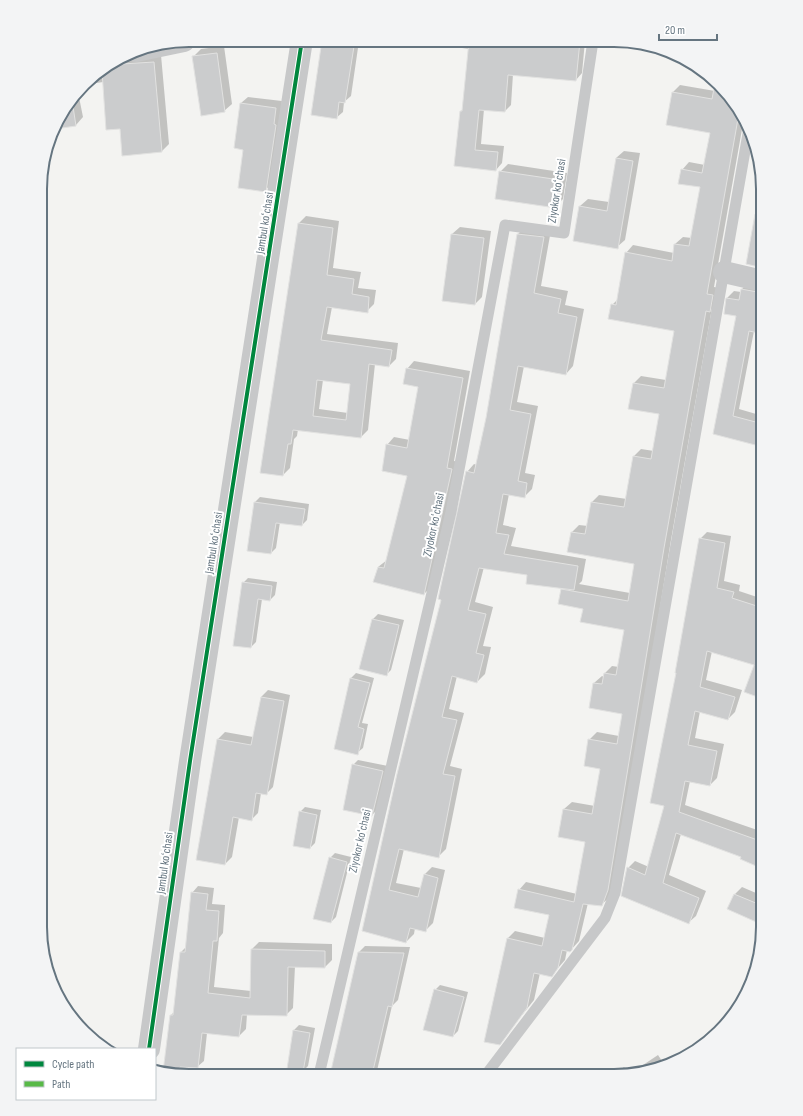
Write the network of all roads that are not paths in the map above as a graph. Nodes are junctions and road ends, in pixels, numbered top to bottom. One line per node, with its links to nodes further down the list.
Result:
1 (301, 47): 6 (street, Jambul koʻchasi)
2 (592, 47): 7 (lane, Ziyokor koʻchasi)
3 (747, 140): 4 (lane)
4 (724, 272): 5 (street); 8 (lane)
5 (756, 279)
6 (149, 1048)
7 (320, 1069)
8 (490, 1069)

